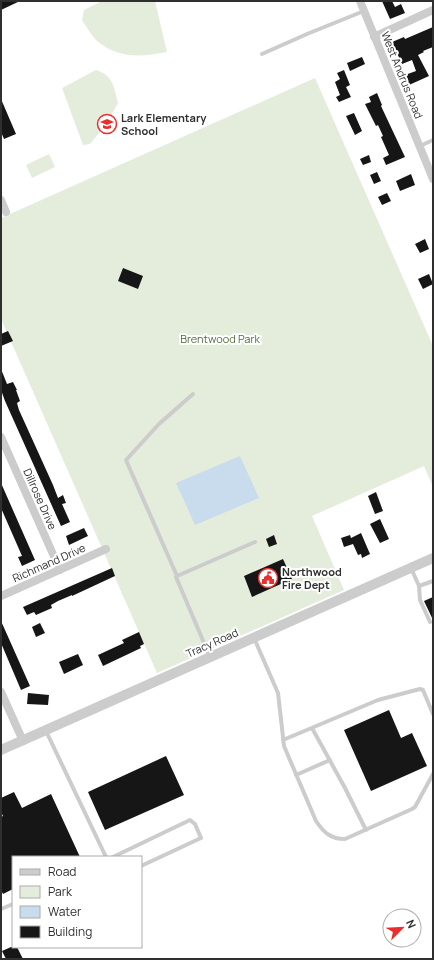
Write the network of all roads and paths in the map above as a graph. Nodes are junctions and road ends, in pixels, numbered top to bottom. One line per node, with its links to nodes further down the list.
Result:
1 (360, 1): 2 (street, West Andrus Road)
2 (364, 10): 4 (street, West Andrus Road); 5 (lane)
3 (433, 10): 4 (street)
4 (374, 36): 7 (street, West Andrus Road)
5 (262, 54)
6 (433, 140): 7 (lane)
7 (420, 147): 8 (street, West Andrus Road)
8 (433, 179)
9 (1, 200): 10 (street)
10 (6, 212)
11 (194, 394): 18 (lane)
12 (1, 437): 17 (street, Dillrose Drive)
13 (256, 542): 18 (lane)
14 (106, 549): 17 (street, Richmand Drive)
15 (433, 558): 16 (street, Tracy Road)
16 (411, 568): 20 (lane); 23 (street, Tracy Road)
17 (60, 570): 21 (street, Richmand Drive)
18 (177, 576): 24 (lane)
19 (433, 581): 20 (lane)
20 (419, 586): 22 (lane)
21 (1, 596)
22 (430, 622)
23 (254, 638): 24 (street, Tracy Road); 29 (lane)
24 (210, 657): 28 (street, Tracy Road)
25 (1, 692): 30 (street)
26 (433, 714): 27 (lane)
27 (312, 728): 29 (lane); 32 (lane)
28 (46, 731): 30 (street, Tracy Road); 36 (lane)
29 (284, 740): 34 (lane)
30 (23, 741): 31 (street, Tracy Road)
31 (1, 750)
32 (330, 760): 34 (lane); 35 (lane)
33 (433, 774): 35 (lane)
34 (296, 775): 35 (lane)
35 (366, 830)
36 (106, 856)
37 (115, 856): 38 (lane)
38 (142, 866)
39 (12, 904): 40 (lane)
40 (1, 909)

